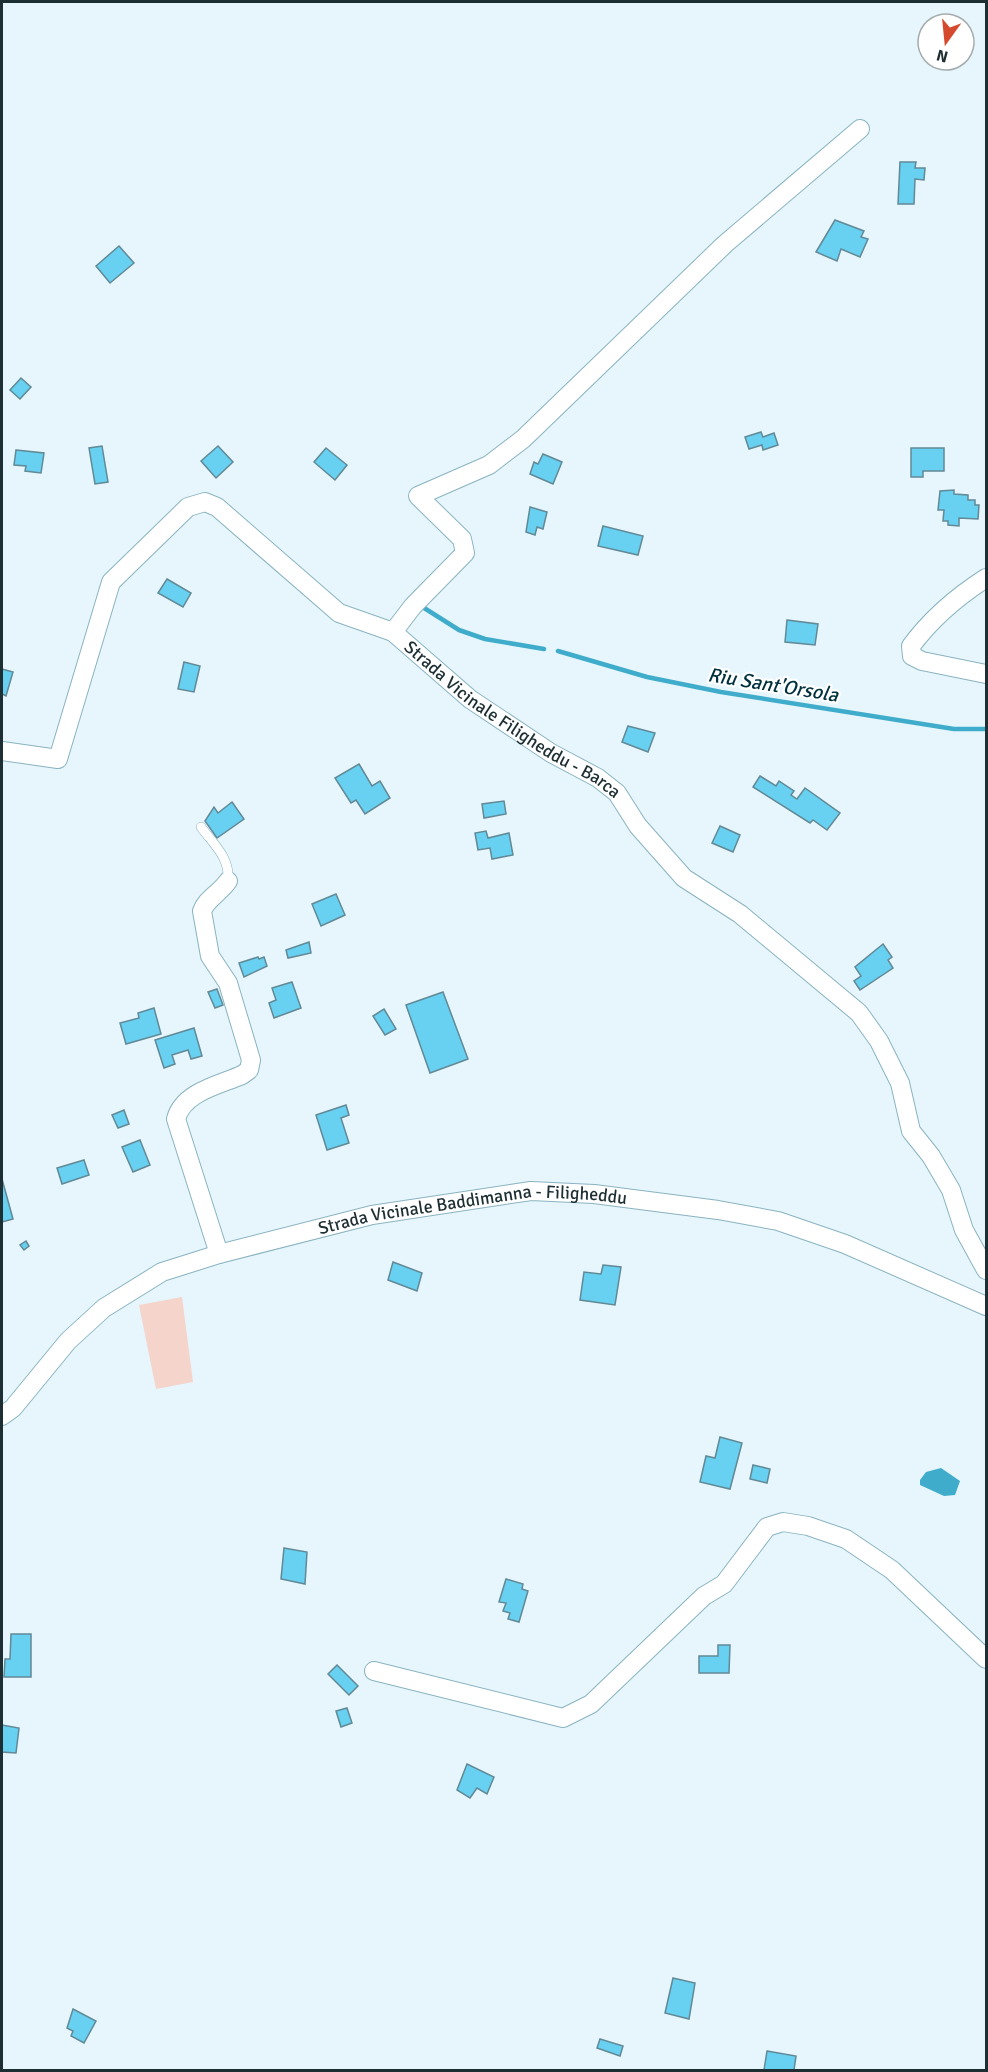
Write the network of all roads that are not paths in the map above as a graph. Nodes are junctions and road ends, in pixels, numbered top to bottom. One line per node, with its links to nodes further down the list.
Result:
1 (860, 129): 3 (street)
2 (987, 578): 4 (street)
3 (393, 632): 5 (street, Strada Vicinale Filigheddu - Barca); 9 (street, Strada Vicinale Filigheddu - Barca)
4 (987, 674)
5 (2, 751)
6 (201, 827): 7 (lane)
7 (228, 881): 8 (street)
8 (219, 1254): 10 (street, Strada Vicinale Baddimanna - Filigheddu); 11 (street, Strada Vicinale Baddimanna - Filigheddu)
9 (987, 1270)
10 (987, 1306)
11 (2, 1416)
12 (987, 1659): 13 (street)
13 (374, 1671)

